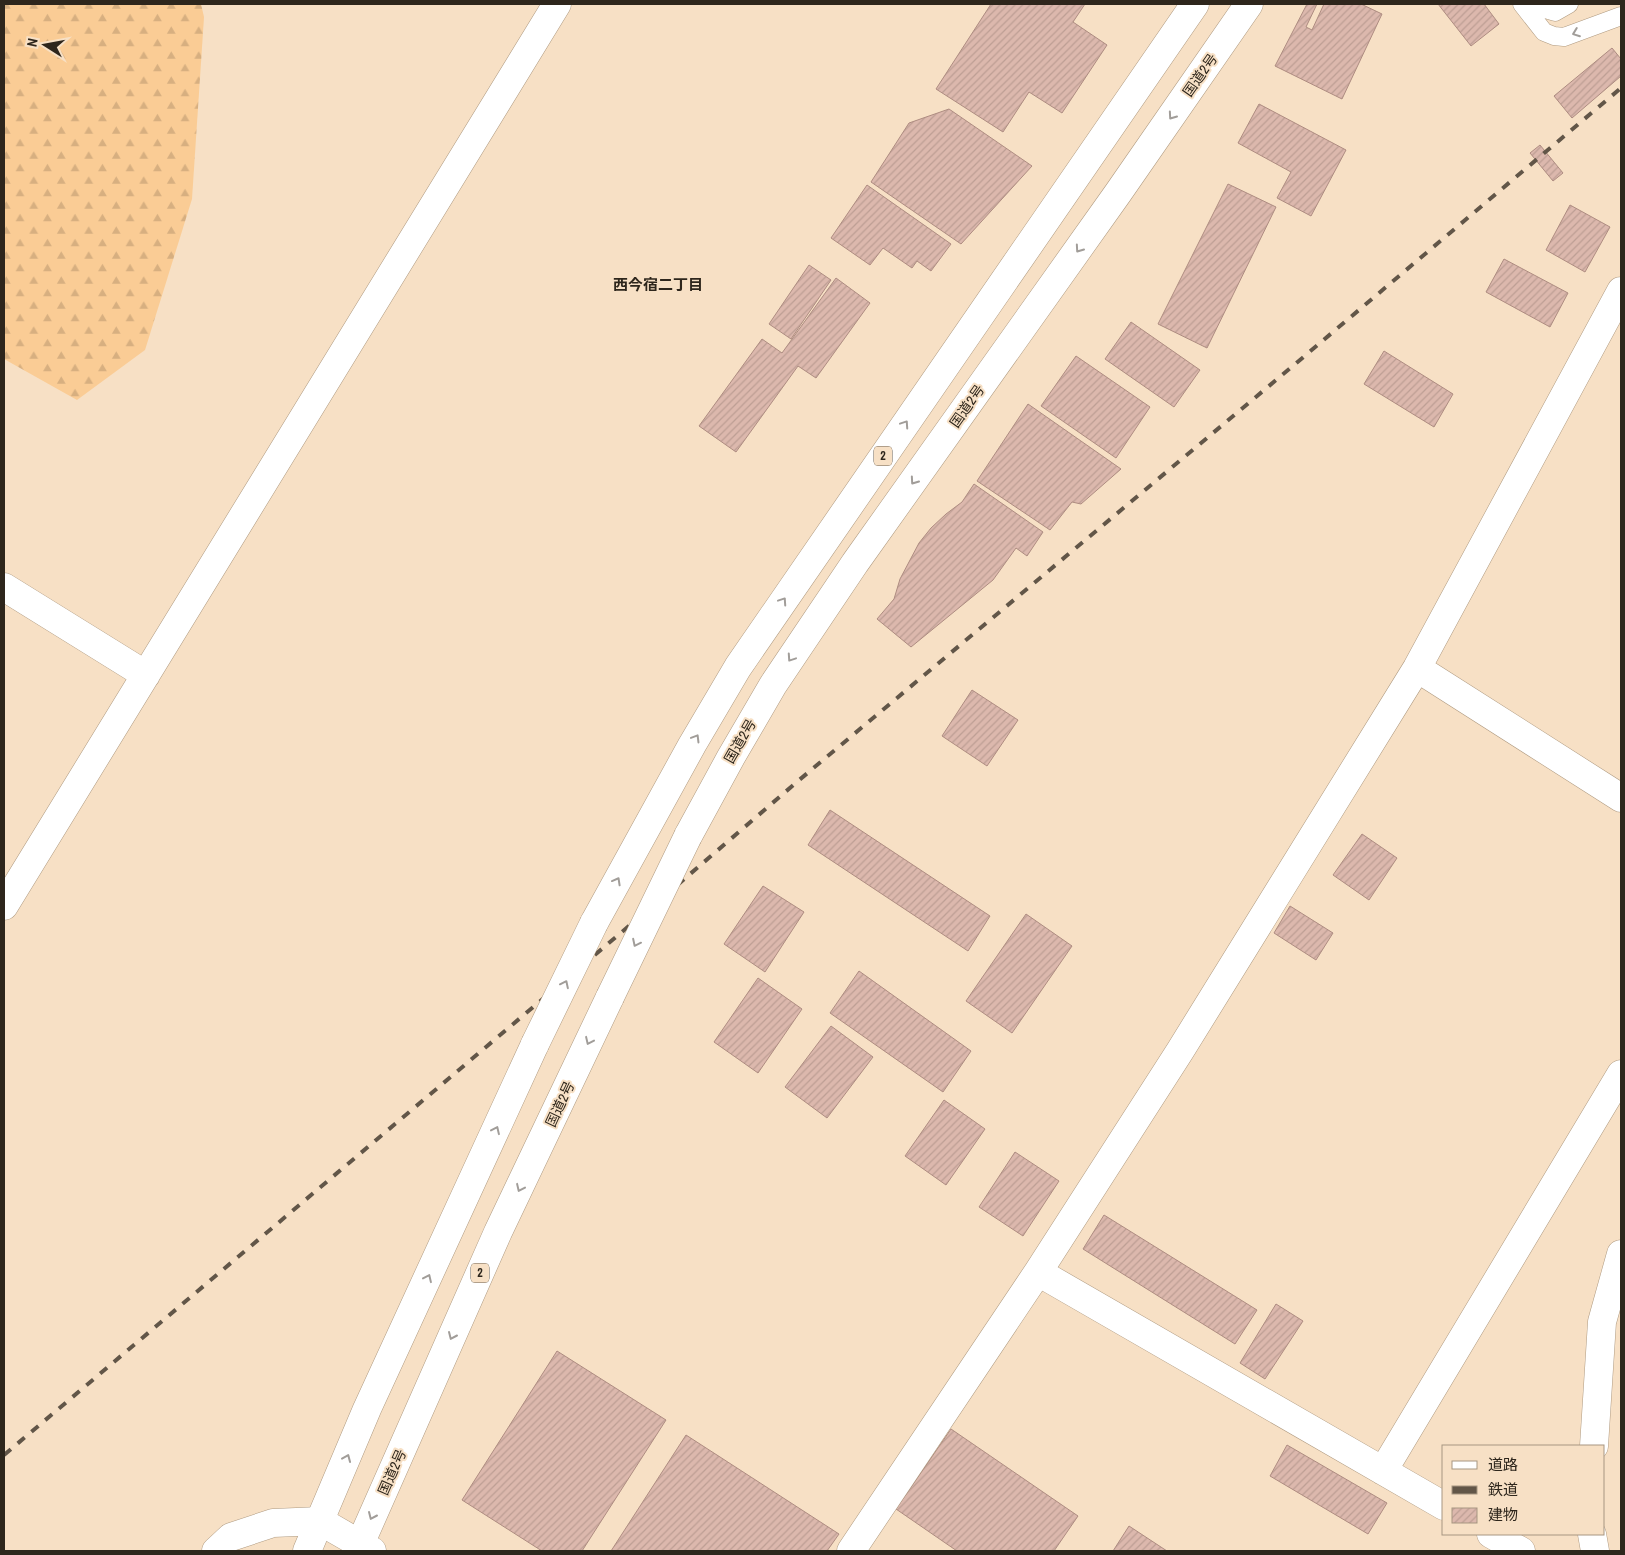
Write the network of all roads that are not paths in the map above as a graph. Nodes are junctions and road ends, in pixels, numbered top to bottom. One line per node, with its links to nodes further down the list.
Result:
1 (556, 4): 11 (main road)
2 (1195, 4): 20 (main road, 2, one-way to 2, bridge)
3 (1250, 4): 23 (main road, 国道2号 / 2, one-way to 23, bridge)
4 (1522, 4): 7 (lane, one-way to 4)
5 (1539, 4): 6 (lane)
6 (1569, 4)
7 (1621, 16)
8 (1621, 291): 10 (main road)
9 (4, 587): 11 (main road)
10 (1417, 668): 12 (main road); 16 (main road)
11 (146, 675): 13 (main road)
12 (1621, 798)
13 (4, 906)
14 (1621, 1074): 18 (main road)
15 (1621, 1254): 17 (main road)
16 (1038, 1272): 18 (main road); 26 (main road)
17 (1594, 1445)
18 (1383, 1471): 19 (main road)
19 (1442, 1505)
20 (320, 1522): 23 (main road); 24 (main road); 25 (main road, 2)
21 (1492, 1535): 27 (main road)
22 (1592, 1535): 28 (main road)
23 (363, 1549)
24 (216, 1551)
25 (307, 1551)
26 (851, 1551)
27 (1520, 1551)
28 (1595, 1551)

